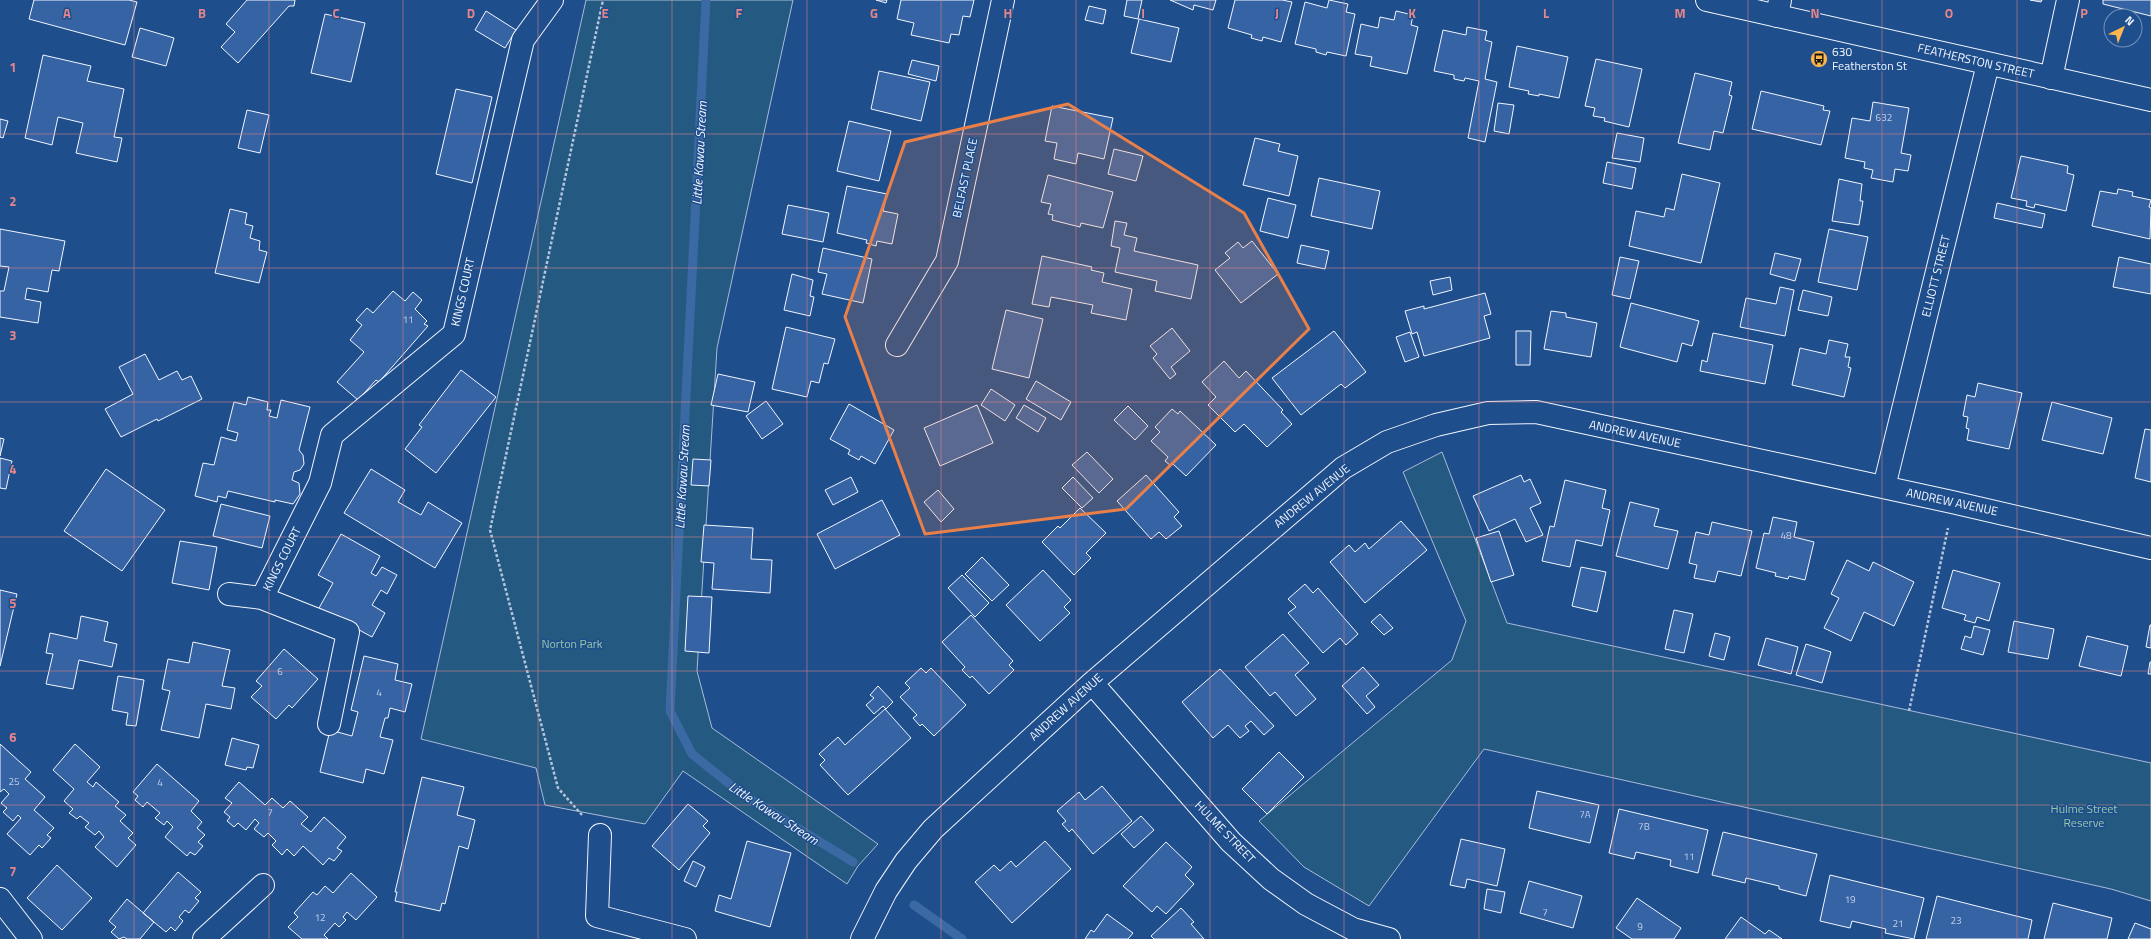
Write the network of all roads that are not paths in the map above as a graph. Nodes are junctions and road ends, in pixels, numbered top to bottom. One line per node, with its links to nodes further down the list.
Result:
1 (552, 0): 13 (street, KINGS COURT)
2 (1004, 0): 9 (street, BELFAST PLACE)
3 (1707, 0): 5 (street, FEATHERSTON STREET)
4 (2068, 0): 7 (street)
5 (1779, 8): 6 (street, FEATHERSTON STREET)
6 (1988, 64): 7 (street, FEATHERSTON STREET); 10 (street, ELLIOTT STREET)
7 (2051, 78): 8 (street, FEATHERSTON STREET)
8 (2151, 100)
9 (897, 345)
10 (1884, 488): 11 (street, ANDREW AVENUE); 14 (street, ANDREW AVENUE)
11 (2151, 548)
12 (229, 594): 13 (street, KINGS COURT)
13 (262, 598): 15 (street, KINGS COURT)
14 (1092, 683): 22 (street, ANDREW AVENUE); 23 (street, HULME STREET)
15 (329, 724)
16 (600, 835): 21 (street)
17 (263, 885): 20 (street)
18 (0, 899): 19 (street)
19 (31, 939)
20 (204, 939)
21 (685, 939)
22 (862, 939)
23 (1389, 939)

